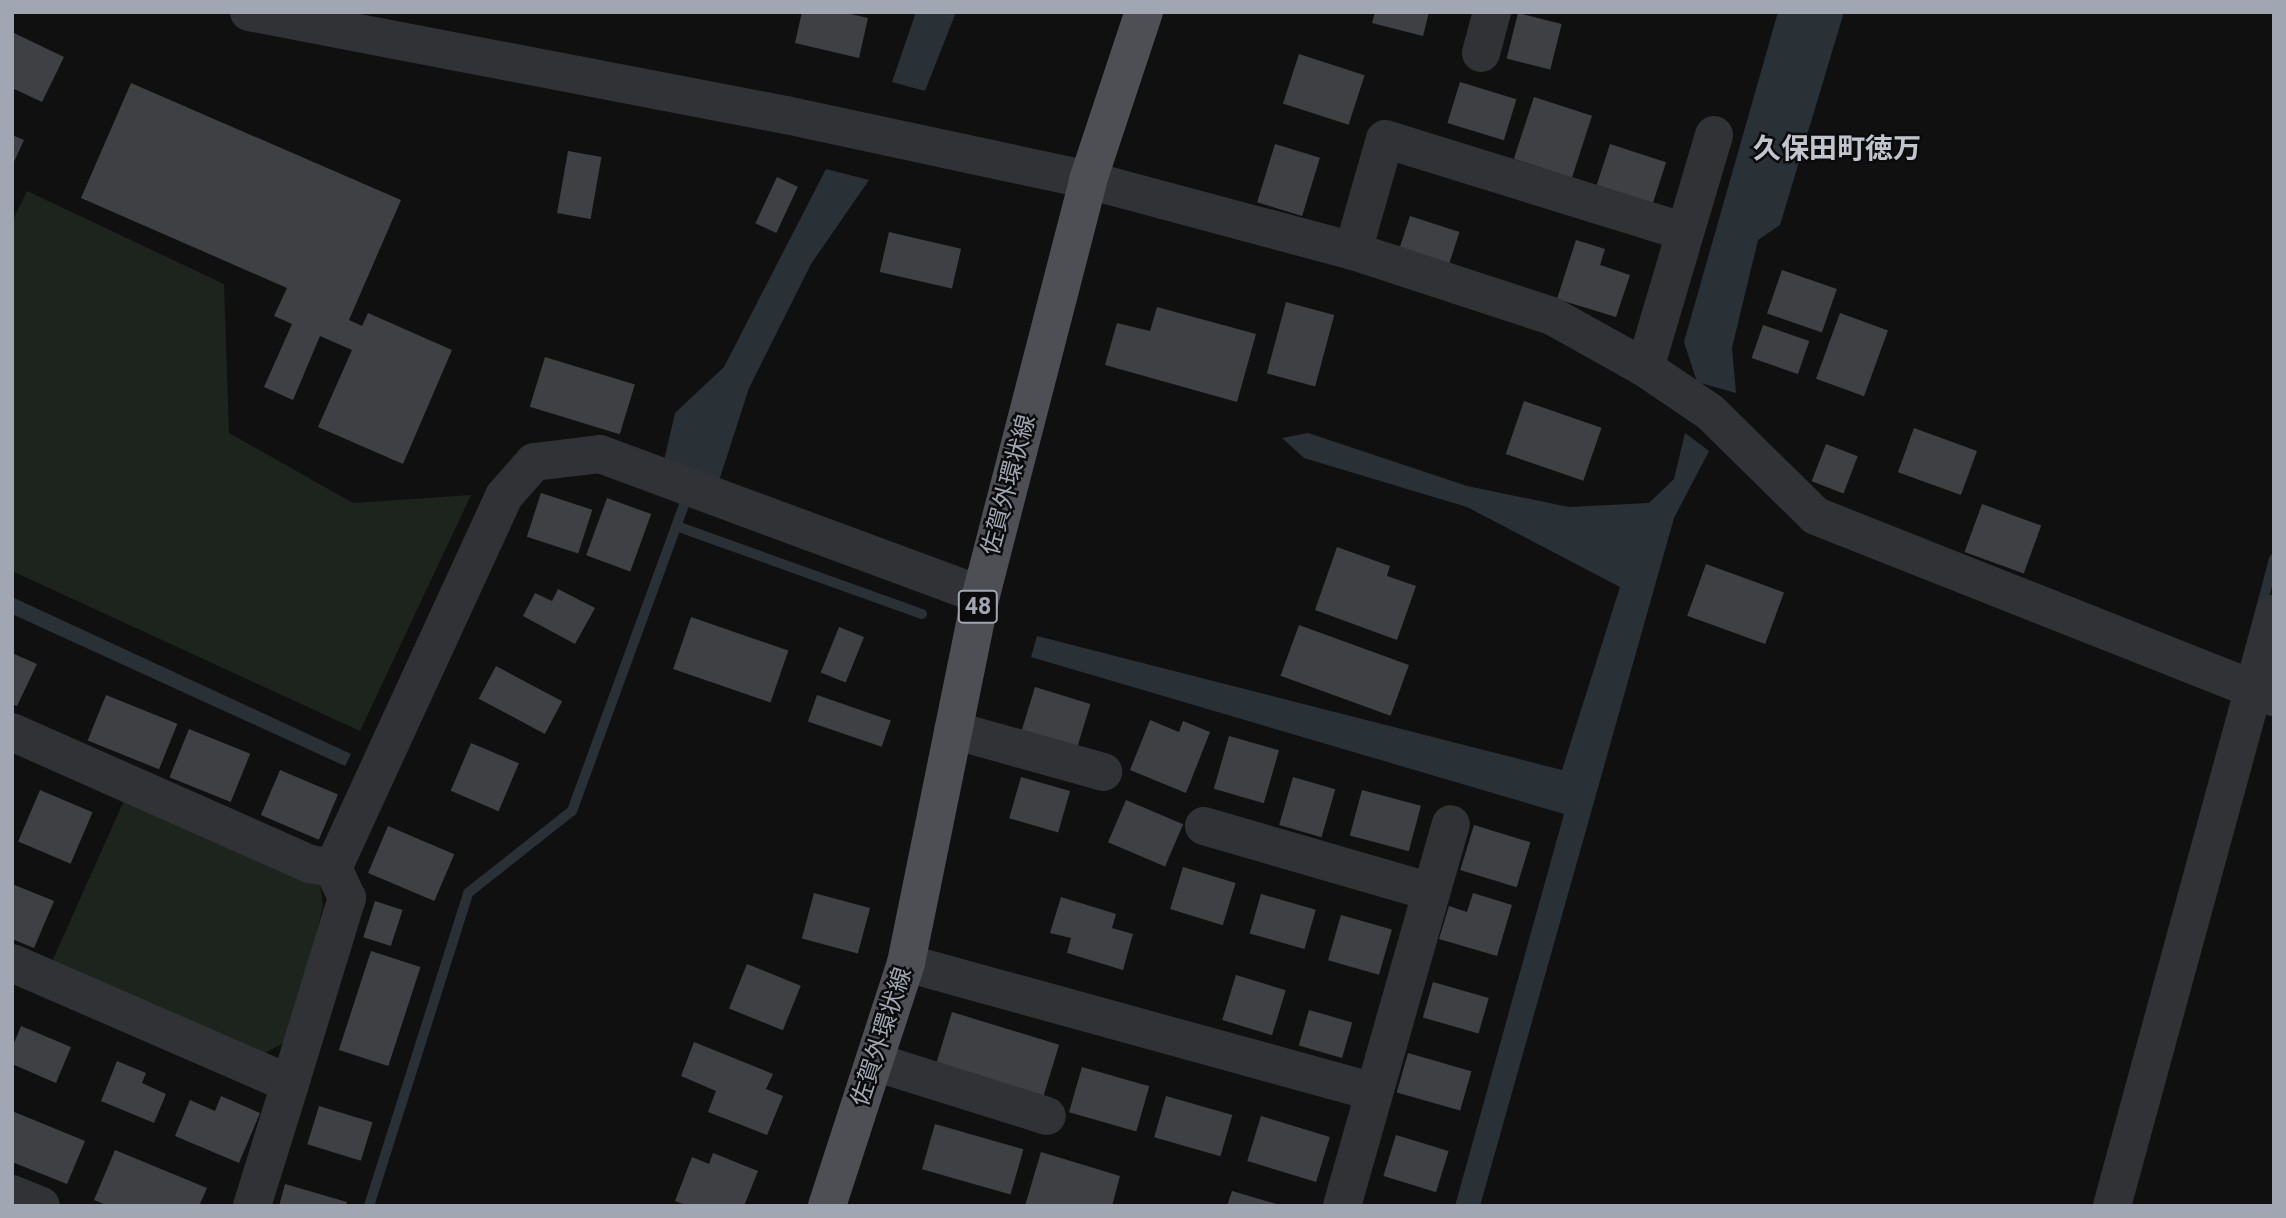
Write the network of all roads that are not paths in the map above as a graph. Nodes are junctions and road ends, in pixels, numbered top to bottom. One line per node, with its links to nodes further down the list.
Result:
1 (249, 12): 4 (street)
2 (1144, 12): 7 (main road, 佐賀外環状線 / 48)
3 (1492, 12): 5 (street)
4 (315, 19): 7 (street)
5 (1481, 53)
6 (1714, 135): 8 (street)
7 (1088, 180): 9 (street); 11 (main road, 佐賀外環状線 / 48)
8 (1685, 232): 9 (street); 10 (street)
9 (1353, 251): 10 (street)
10 (1645, 368): 13 (street)
11 (981, 595): 14 (main road, 佐賀外環状線 / 48); 19 (street)
12 (2274, 614): 13 (street)
13 (2250, 688): 32 (street)
14 (953, 730): 16 (street); 21 (main road, 佐賀外環状線 / 48)
15 (12, 732): 19 (street)
16 (1103, 772)
17 (1451, 824): 20 (street)
18 (1204, 826): 20 (street)
19 (333, 868): 24 (street)
20 (1431, 892): 25 (street)
21 (906, 962): 23 (main road, 佐賀外環状線 / 48); 25 (street)
22 (12, 963): 24 (street)
23 (875, 1062): 26 (street); 30 (main road, 佐賀外環状線 / 48)
24 (290, 1084): 29 (street)
25 (1374, 1092): 31 (street)
26 (1047, 1116)
27 (12, 1194): 28 (street)
28 (41, 1206)
29 (252, 1206)
30 (827, 1206)
31 (1342, 1206)
32 (2112, 1206)

